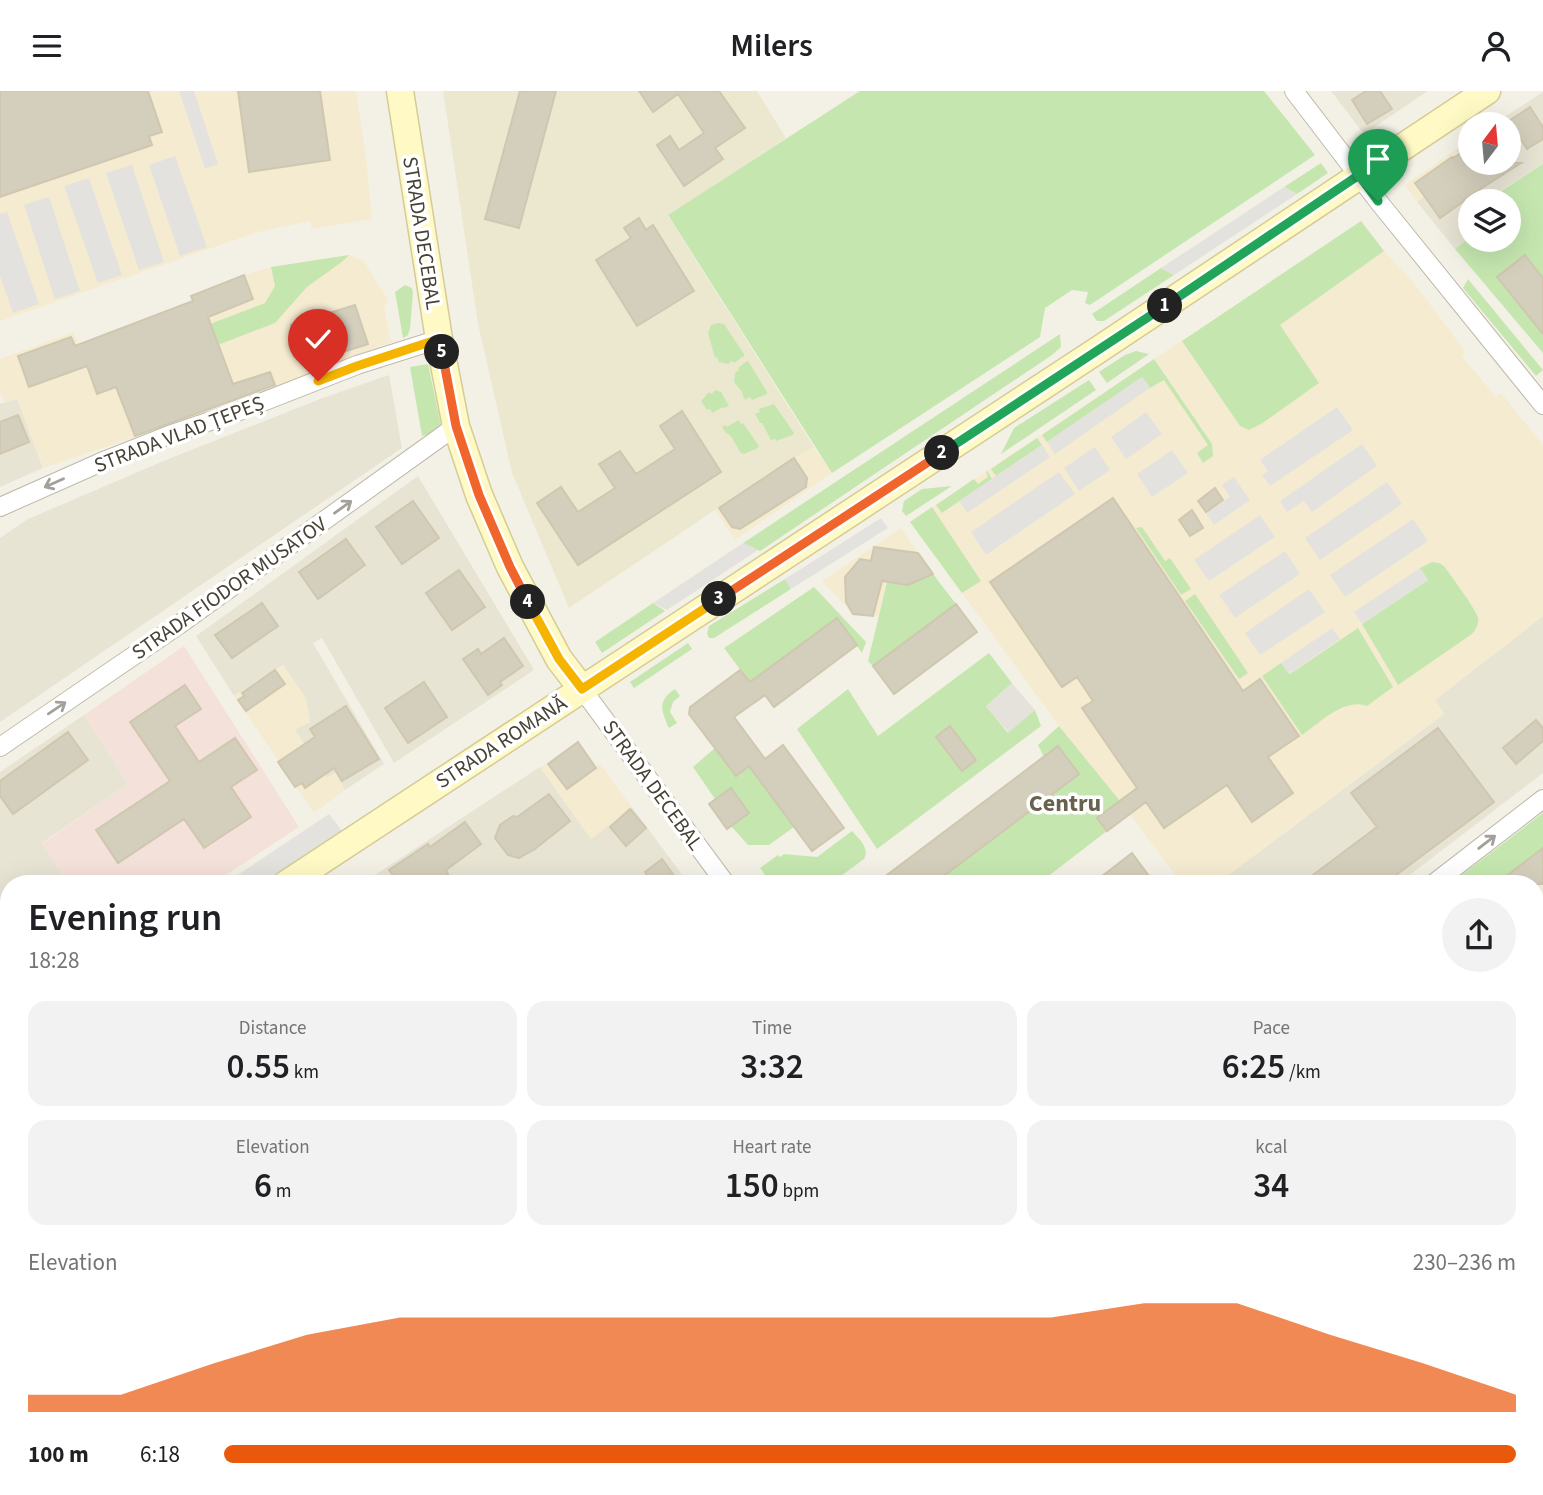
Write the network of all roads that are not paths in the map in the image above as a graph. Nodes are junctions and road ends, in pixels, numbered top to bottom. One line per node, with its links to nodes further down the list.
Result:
1 (400, 91): 5 (main road, STRADA DECEBAL)
2 (1294, 91): 4 (street)
3 (1487, 91): 4 (main road, STRADA ROMANĂ)
4 (1359, 175): 6 (street); 9 (main road, STRADA ROMANĂ)
5 (439, 339): 7 (main road, STRADA DECEBAL); 8 (street, STRADA VLAD ŢEPEȘ, one-way to 8)
6 (1543, 405)
7 (456, 426): 9 (main road, STRADA DECEBAL); 10 (street, STRADA FIODOR MUSATOV, one-way to 7)
8 (0, 507)
9 (582, 689): 12 (main road, STRADA ROMANĂ); 13 (street, STRADA DECEBAL)
10 (0, 747)
11 (1543, 799): 14 (street, one-way to 11)
12 (300, 875)
13 (719, 875)
14 (1445, 875)

